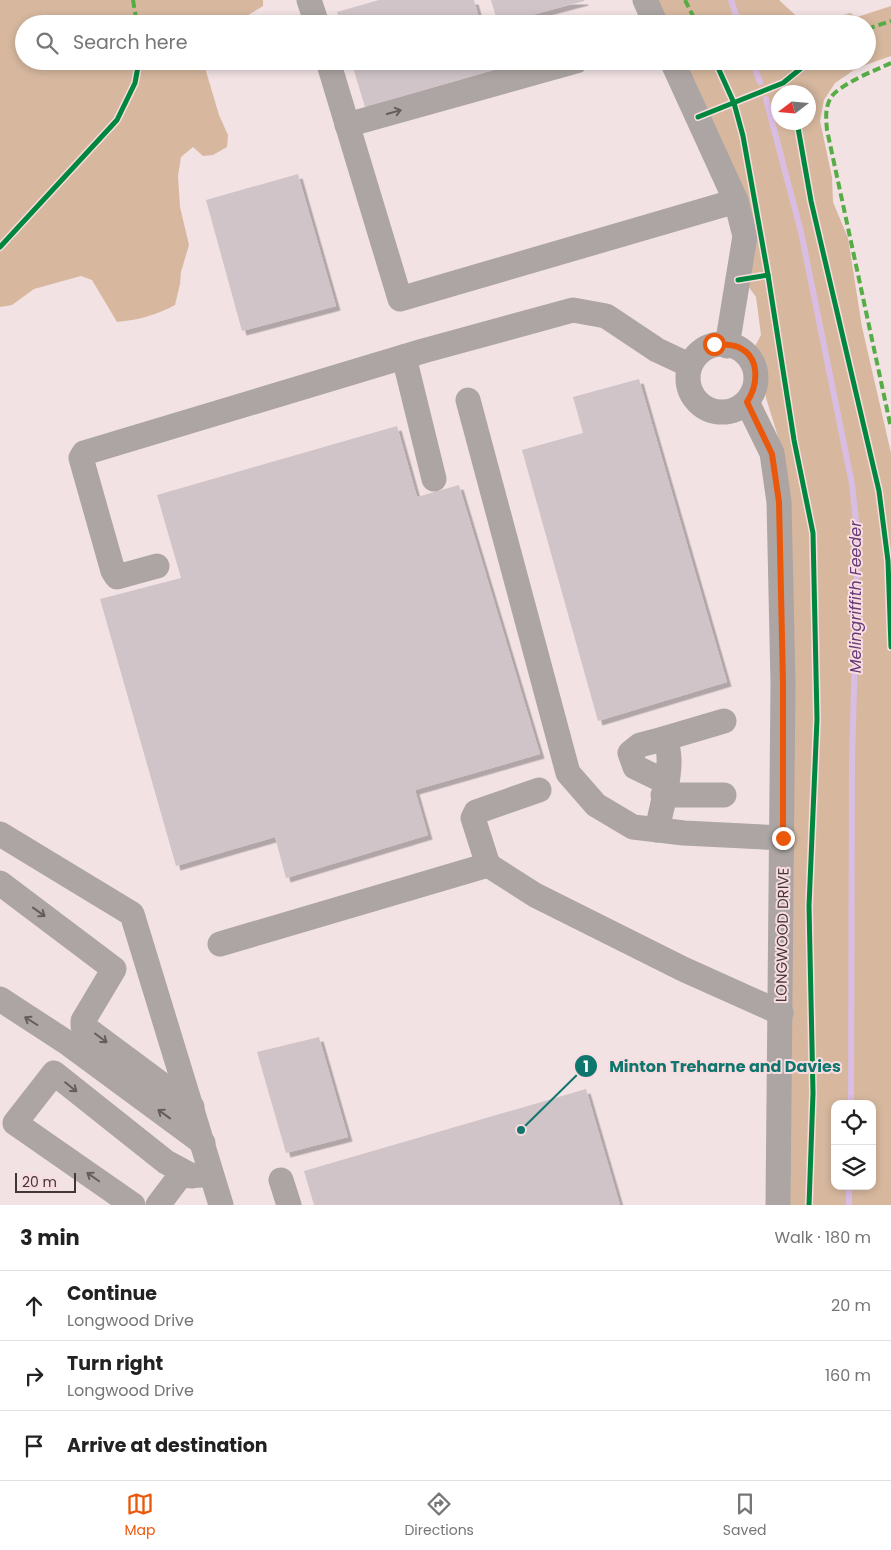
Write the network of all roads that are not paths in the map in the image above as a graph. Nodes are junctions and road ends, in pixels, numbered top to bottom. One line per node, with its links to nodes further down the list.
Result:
1 (309, 0): 3 (street)
2 (645, 0): 4 (street)
3 (313, 15)
4 (652, 15)
5 (331, 70): 8 (street)
6 (544, 70): 8 (street, one-way to 6)
7 (676, 70): 9 (street)
8 (347, 125): 9 (street)
9 (736, 202): 10 (street)
10 (726, 346): 12 (street); 14 (street)
11 (404, 357): 12 (street); 15 (street); 16 (street)
12 (689, 365): 14 (street)
13 (468, 400): 22 (street)
14 (747, 402): 24 (street, LONGWOOD DRIVE)
15 (434, 479)
16 (157, 566)
17 (724, 721): 18 (street)
18 (663, 739): 19 (street); 19 (street)
19 (664, 788): 21 (street); 22 (street)
20 (538, 790): 25 (street)
21 (724, 795)
22 (657, 830): 24 (street)
23 (0, 834): 30 (street)
24 (783, 838): 29 (street, LONGWOOD DRIVE)
25 (488, 865): 27 (street); 29 (street)
26 (0, 883): 30 (street, one-way to 30)
27 (220, 944)
28 (0, 1000): 31 (street, one-way to 28)
29 (781, 1012): 38 (street, LONGWOOD DRIVE)
30 (192, 1107): 31 (street)
31 (203, 1142): 32 (street)
32 (202, 1175): 34 (street, one-way to 32); 35 (street); 36 (street)
33 (281, 1180): 37 (street)
34 (133, 1205)
35 (158, 1205)
36 (221, 1205)
37 (289, 1205)
38 (778, 1205)

